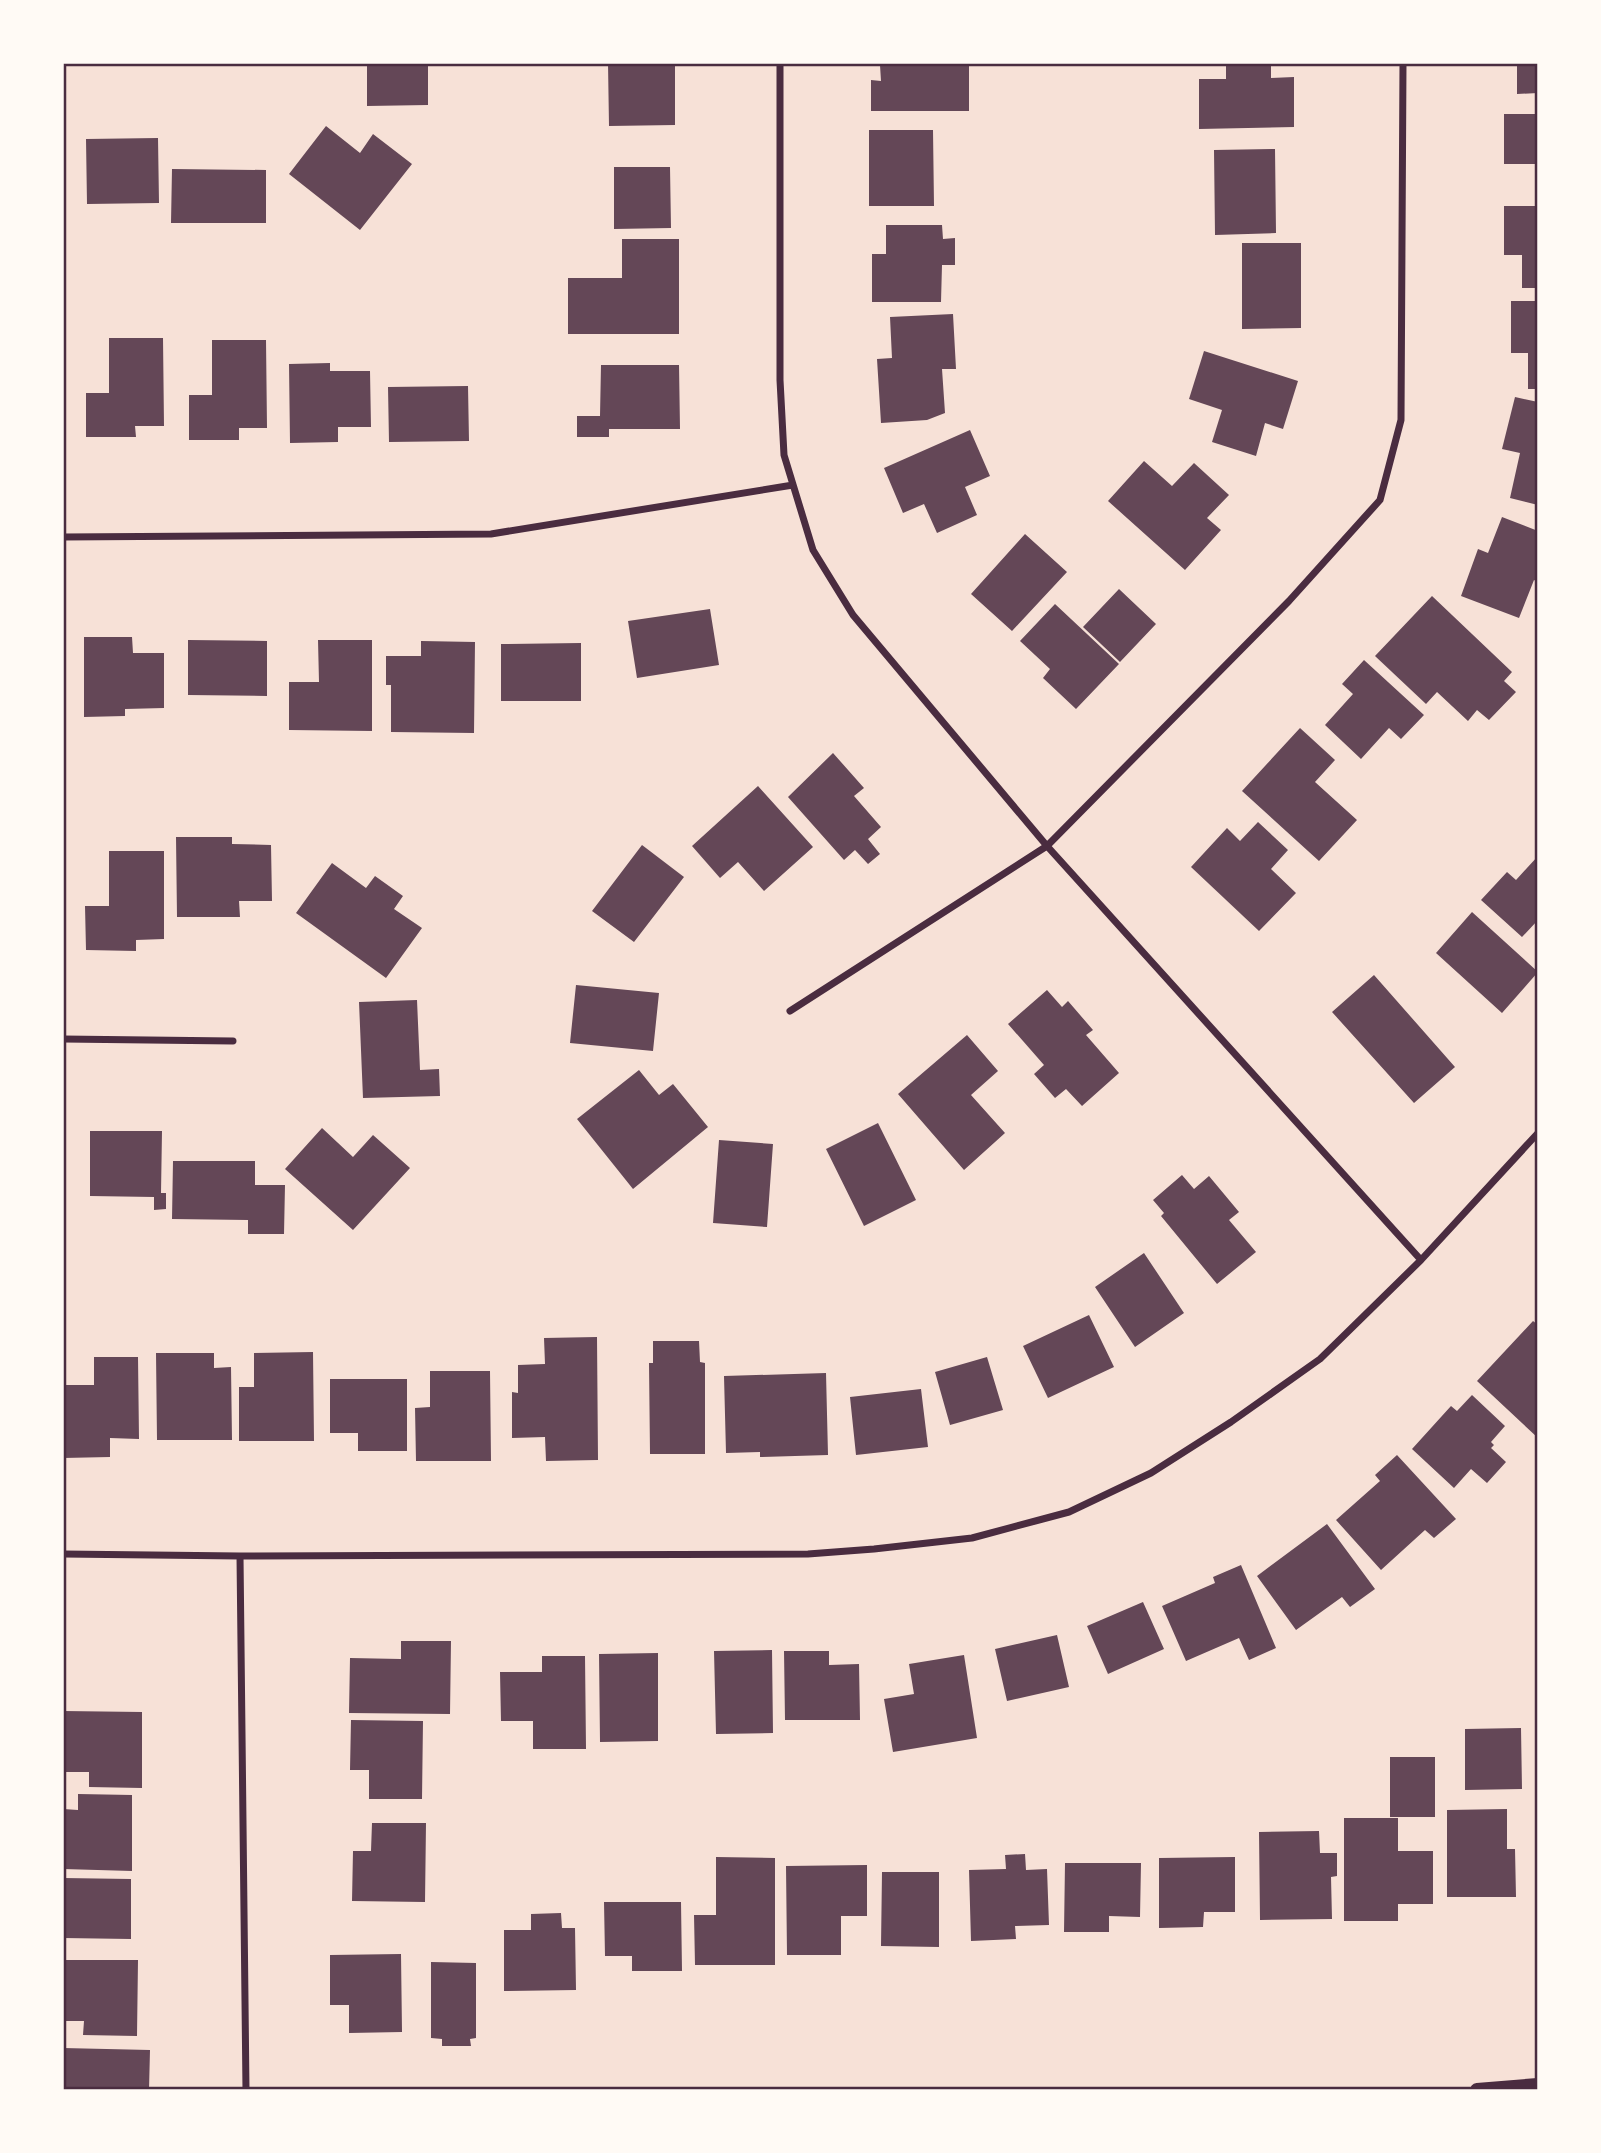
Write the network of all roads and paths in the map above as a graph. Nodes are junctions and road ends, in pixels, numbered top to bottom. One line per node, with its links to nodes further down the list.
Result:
1 (780, 63): 3 (street)
2 (1403, 63): 5 (street)
3 (793, 485): 4 (street); 5 (street)
4 (63, 537)
5 (1047, 846): 6 (street); 10 (street)
6 (790, 1011)
7 (63, 1039): 8 (street)
8 (233, 1041)
9 (1538, 1133): 10 (street)
10 (1421, 1260): 12 (street)
11 (63, 1554): 12 (street)
12 (240, 1556): 14 (street)
13 (1538, 2085): 15 (main road)
14 (246, 2090)
15 (1477, 2090)

